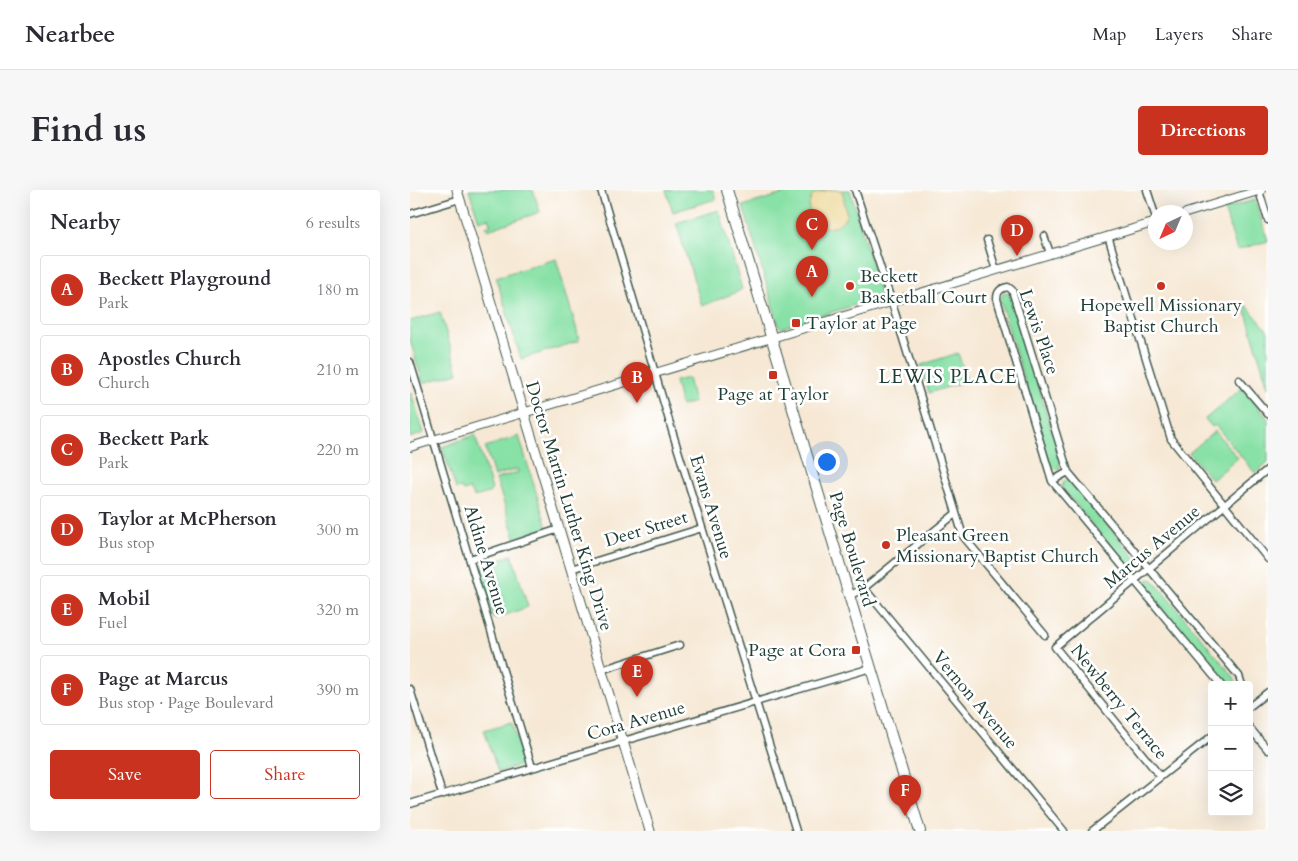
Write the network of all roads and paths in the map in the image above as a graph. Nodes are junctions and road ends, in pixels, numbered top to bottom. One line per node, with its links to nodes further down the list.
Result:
1 (601, 190): 20 (street, Evans Avenue)
2 (727, 190): 18 (main road, Page Boulevard)
3 (855, 190): 17 (street)
4 (1147, 190): 7 (street)
5 (1260, 190): 8 (street); 10 (street)
6 (458, 195): 9 (street); 22 (main road, Doctor Martin Luther King Drive)
7 (1152, 205)
8 (1193, 211)
9 (410, 214)
10 (1268, 220)
11 (1148, 224): 13 (street)
12 (1044, 236): 15 (street)
13 (1108, 236): 15 (street); 29 (street)
14 (987, 240): 16 (street)
15 (1050, 253): 16 (street)
16 (996, 270): 17 (street)
17 (892, 301): 18 (street); 30 (street)
18 (771, 337): 20 (street); 39 (main road, Page Boulevard)
19 (410, 362): 24 (street, Aldine Avenue)
20 (655, 373): 22 (street); 31 (street, Evans Avenue)
21 (1240, 380): 23 (street)
22 (524, 412): 24 (street); 32 (main road, Doctor Martin Luther King Drive)
23 (1268, 414)
24 (434, 439): 25 (street); 33 (street, Aldine Avenue)
25 (410, 447)
26 (1268, 469): 29 (street, Marcus Avenue)
27 (1068, 472): 28 (street); 28 (street, Lewis Place); 36 (street, Lewis Place)
28 (1052, 481): 37 (street, Lewis Place)
29 (1224, 506): 34 (street); 36 (street, Marcus Avenue)
30 (955, 514): 38 (street); 40 (street)
31 (702, 528): 35 (street, Deer Street); 49 (street, Evans Avenue)
32 (559, 529): 33 (street); 35 (main road, Doctor Martin Luther King Drive)
33 (470, 559): 55 (street, Aldine Avenue)
34 (1268, 559)
35 (571, 569): 44 (main road, Doctor Martin Luther King Drive)
36 (1148, 569): 37 (street, Marcus Avenue); 46 (street, Lewis Place)
37 (1135, 580): 42 (street, Marcus Avenue); 45 (street, Lewis Place)
38 (864, 588): 39 (street); 62 (street, Vernon Avenue)
39 (849, 596): 43 (main road, Page Boulevard)
40 (1045, 635)
41 (680, 645): 44 (street)
42 (1055, 647): 56 (street, Newberry Terrace)
43 (871, 668): 49 (street, Cora Avenue); 59 (main road, Page Boulevard)
44 (601, 670): 53 (main road, Doctor Martin Luther King Drive)
45 (1218, 681)
46 (1240, 681)
47 (410, 689): 57 (street)
48 (1268, 692): 50 (street)
49 (756, 701): 53 (street, Cora Avenue); 61 (street, Evans Avenue)
50 (1253, 703)
51 (1253, 732): 54 (street)
52 (1208, 739): 56 (street)
53 (623, 742): 55 (street, Cora Avenue); 60 (main road, Doctor Martin Luther King Drive)
54 (1268, 750)
55 (532, 767): 57 (street, Cora Avenue)
56 (1160, 776): 63 (street)
57 (442, 794): 58 (street, Cora Avenue)
58 (410, 804)
59 (917, 830)
60 (649, 831)
61 (796, 831)
62 (1064, 831)
63 (1092, 831)

